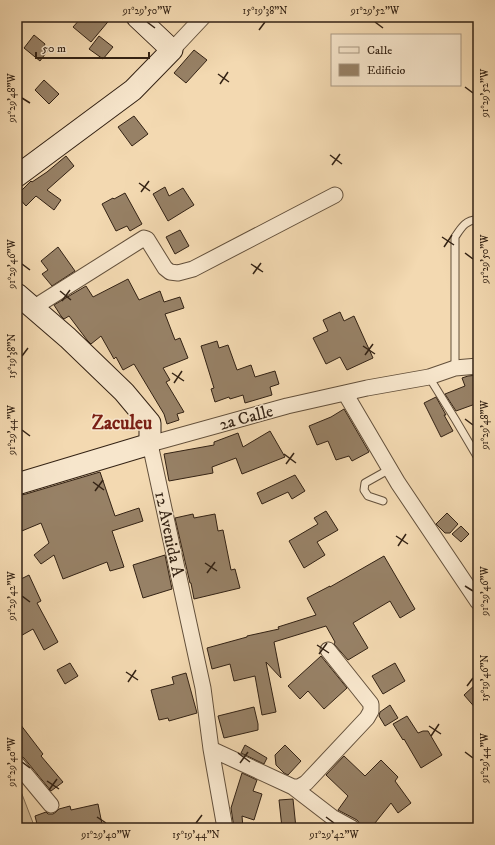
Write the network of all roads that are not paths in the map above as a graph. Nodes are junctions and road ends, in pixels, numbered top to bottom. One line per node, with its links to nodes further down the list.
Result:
1 (137, 17): 3 (street)
2 (203, 17): 3 (street)
3 (172, 50): 4 (street)
4 (17, 176)
5 (335, 195): 8 (street)
6 (478, 220): 10 (lane)
7 (17, 294): 8 (street, 12 Avenida A)
8 (33, 308): 13 (street, 12 Avenida A)
9 (478, 366): 10 (street, 2a Calle)
10 (455, 368): 11 (street, 2a Calle)
11 (429, 377): 12 (street, 2a Calle); 14 (lane)
12 (345, 393): 13 (street, 2a Calle); 15 (street)
13 (150, 444): 16 (street, 2a Calle); 20 (street, 12 Avenida A)
14 (478, 458)
15 (390, 469): 17 (lane); 18 (street)
16 (17, 484)
17 (383, 501)
18 (478, 602)
19 (328, 650): 22 (street)
20 (211, 749): 22 (street); 24 (street, 12 Avenida A)
21 (17, 764): 23 (street)
22 (293, 787): 25 (street)
23 (51, 805)
24 (225, 828)
25 (352, 828)

